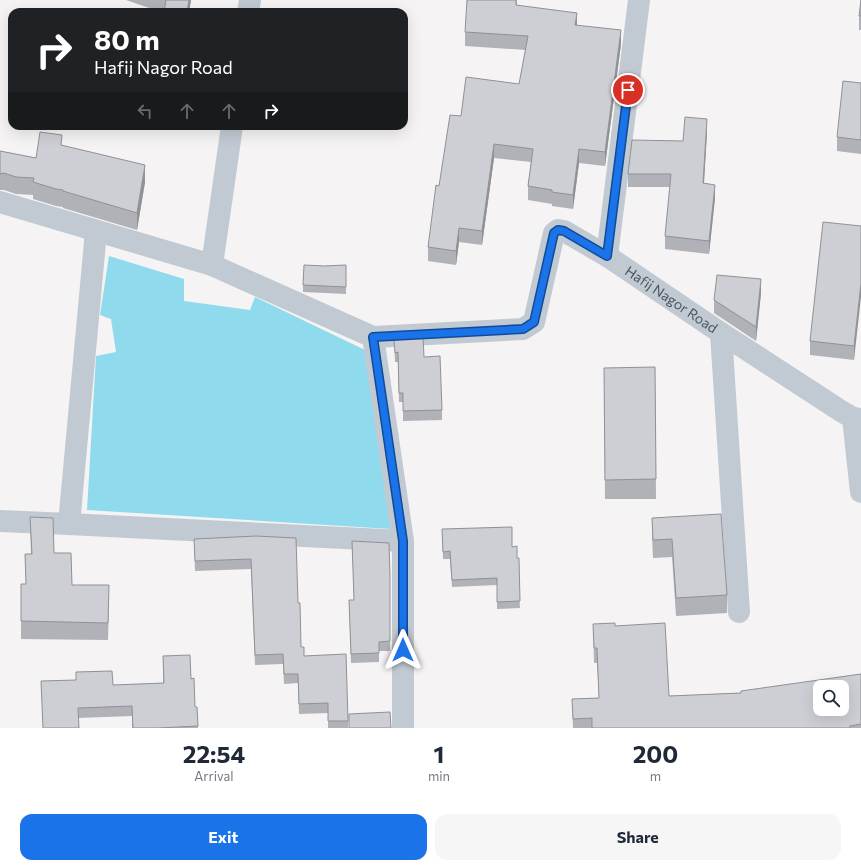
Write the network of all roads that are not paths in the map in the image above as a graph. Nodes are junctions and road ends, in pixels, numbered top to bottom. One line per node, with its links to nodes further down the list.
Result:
1 (639, 0): 5 (street)
2 (231, 130): 6 (street)
3 (0, 202): 4 (street)
4 (96, 231): 6 (street); 12 (street)
5 (607, 256): 7 (street, Hafij Nagor Road); 8 (street, Hafij Nagor Road)
6 (212, 265): 8 (street)
7 (721, 333): 9 (street, Hafij Nagor Road); 14 (street)
8 (373, 337): 13 (street)
9 (857, 419): 10 (street)
10 (861, 492)
11 (0, 521): 12 (street)
12 (70, 524): 13 (street)
13 (403, 541): 15 (street)
14 (739, 612)
15 (403, 728)

